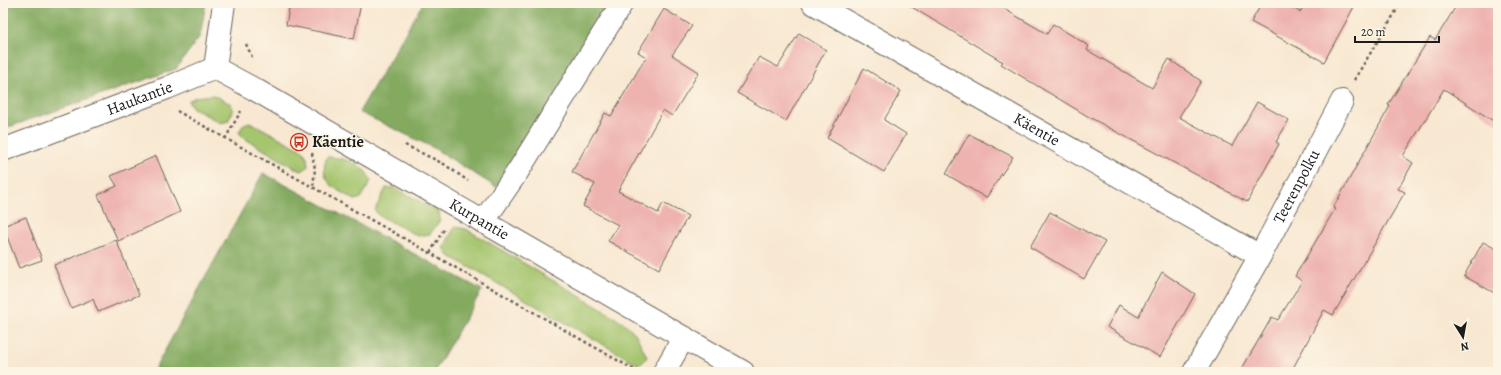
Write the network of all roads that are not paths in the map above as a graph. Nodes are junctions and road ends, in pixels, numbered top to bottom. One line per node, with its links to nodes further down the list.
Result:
1 (224, 3): 4 (street)
2 (622, 3): 7 (street)
3 (813, 3): 8 (street, Käentie)
4 (215, 68): 6 (street, Haukantie); 7 (street, Kurpantie)
5 (1342, 101): 8 (street, Teerenpolku)
6 (3, 150)
7 (483, 222): 9 (street, Kurpantie)
8 (1260, 256): 12 (street, Teerenpolku)
9 (684, 337): 10 (street); 11 (street, Kurpantie)
10 (664, 372)
11 (743, 372)
12 (1194, 372)

